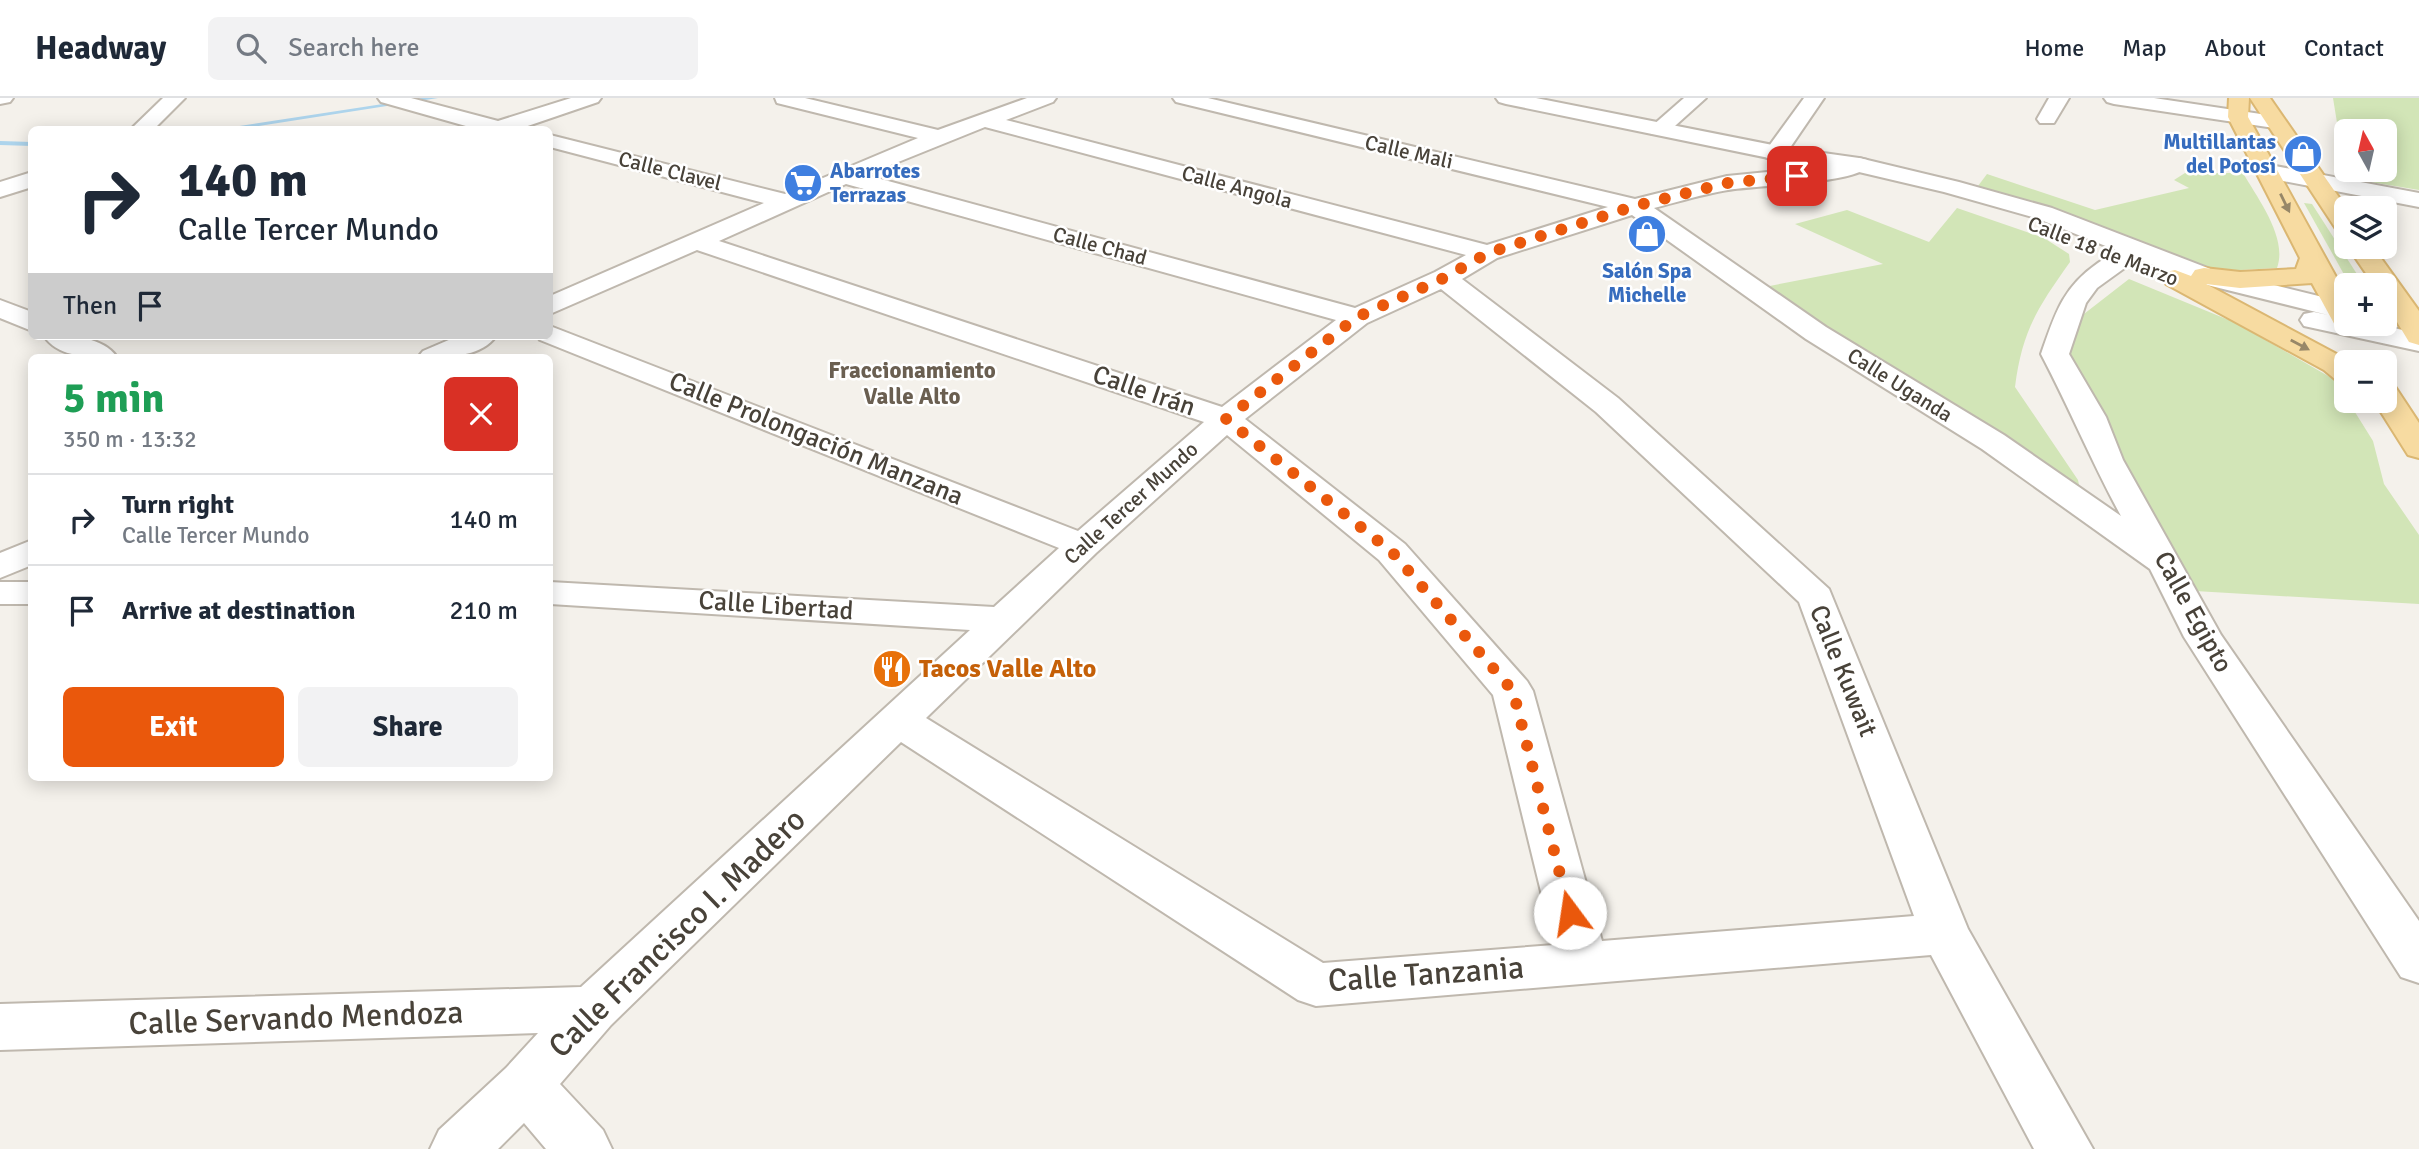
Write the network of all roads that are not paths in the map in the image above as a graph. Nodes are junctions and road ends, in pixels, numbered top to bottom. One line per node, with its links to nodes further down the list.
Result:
1 (174, 98): 17 (street)
2 (388, 98): 18 (street)
3 (591, 98): 19 (street)
4 (1046, 98): 15 (street)
5 (1183, 98): 32 (street, Calle Mali)
6 (1506, 98): 20 (street, Calle 18 de Marzo)
7 (1696, 98): 20 (street)
8 (1814, 98): 23 (street)
9 (2059, 98): 14 (street)
10 (2113, 98): 13 (street)
11 (2260, 98): 16 (main road)
12 (785, 99): 21 (street)
13 (2239, 107): 16 (street); 25 (main road)
14 (2047, 119)
15 (986, 121): 21 (street); 35 (street, Calle Angola)
16 (2274, 122): 28 (main road)
17 (144, 126)
18 (488, 126)
19 (508, 126)
20 (1659, 130): 23 (street, Calle 18 de Marzo)
21 (939, 137): 26 (street)
22 (553, 142): 31 (street, Calle Clavel)
23 (1781, 154): 24 (street, Calle 18 de Marzo)
24 (1852, 168): 32 (street, Calle Tercer Mundo); 36 (street, Calle 18 de Marzo); 39 (street, Calle 18 de Marzo)
25 (2270, 172): 28 (street); 37 (main road, one-way to 37)
26 (844, 176): 31 (street); 48 (street, Calle Chad)
27 (28, 180): 29 (street)
28 (2315, 181): 30 (street); 33 (main road)
29 (0, 190)
30 (2419, 200)
31 (790, 202): 34 (street)
32 (1635, 206): 35 (street, Calle Tercer Mundo); 65 (street, Calle Uganda)
33 (2334, 208)
34 (698, 242): 43 (street); 61 (street, Calle Irán)
35 (1488, 253): 40 (street, Calle Tercer Mundo)
36 (2124, 257): 41 (street, Calle 18 de Marzo); 65 (street, Calle Egipto)
37 (2312, 259): 39 (main road); 44 (main road)
38 (2368, 259): 53 (main road)
39 (2204, 276): 47 (street, Calle 18 de Marzo)
40 (1444, 278): 48 (street, Calle Tercer Mundo); 72 (street, Calle Kuwait)
41 (2175, 278): 49 (street, Calle 18 de Marzo); 59 (main road, one-way to 59)
42 (553, 286): 43 (street)
43 (578, 294): 45 (street)
44 (2334, 298)
45 (553, 305)
46 (0, 308): 50 (street)
47 (2334, 315)
48 (1357, 317): 61 (street, Calle Tercer Mundo)
49 (2334, 317)
50 (28, 321)
51 (2397, 325): 53 (street)
52 (2397, 330): 53 (street, Calle 18 de Marzo)
53 (2417, 334)
54 (553, 335): 63 (street, Calle Prolongación Manzana)
55 (66, 340): 57 (street)
56 (473, 340): 58 (street)
57 (96, 354)
58 (440, 354)
59 (2334, 364)
60 (2395, 413): 62 (main road)
61 (1226, 419): 63 (street, Calle Tercer Mundo); 73 (street, Calle Irán)
62 (2419, 448)
63 (1083, 545): 70 (street, Calle Tercer Mundo)
64 (28, 553): 66 (street)
65 (2165, 563): 74 (street, Calle Egipto)
66 (0, 568)
67 (0, 593): 68 (street)
68 (28, 593)
69 (553, 593): 70 (street, Calle Libertad)
70 (1003, 620): 71 (street, Calle Tercer Mundo)
71 (898, 720): 73 (street, Calle Tanzania); 75 (street, Calle Francisco I. Madero)
72 (1945, 934): 73 (street, Calle Tanzania); 80 (street, Calle Kuwait)
73 (1583, 962)
74 (2419, 962)
75 (593, 1009): 76 (street, Calle Servando Mendoza); 77 (street, Calle Francisco I. Madero)
76 (0, 1027)
77 (524, 1085): 78 (street, Calle Francisco I. Madero); 79 (street)
78 (459, 1149)
79 (583, 1149)
80 (2064, 1149)

